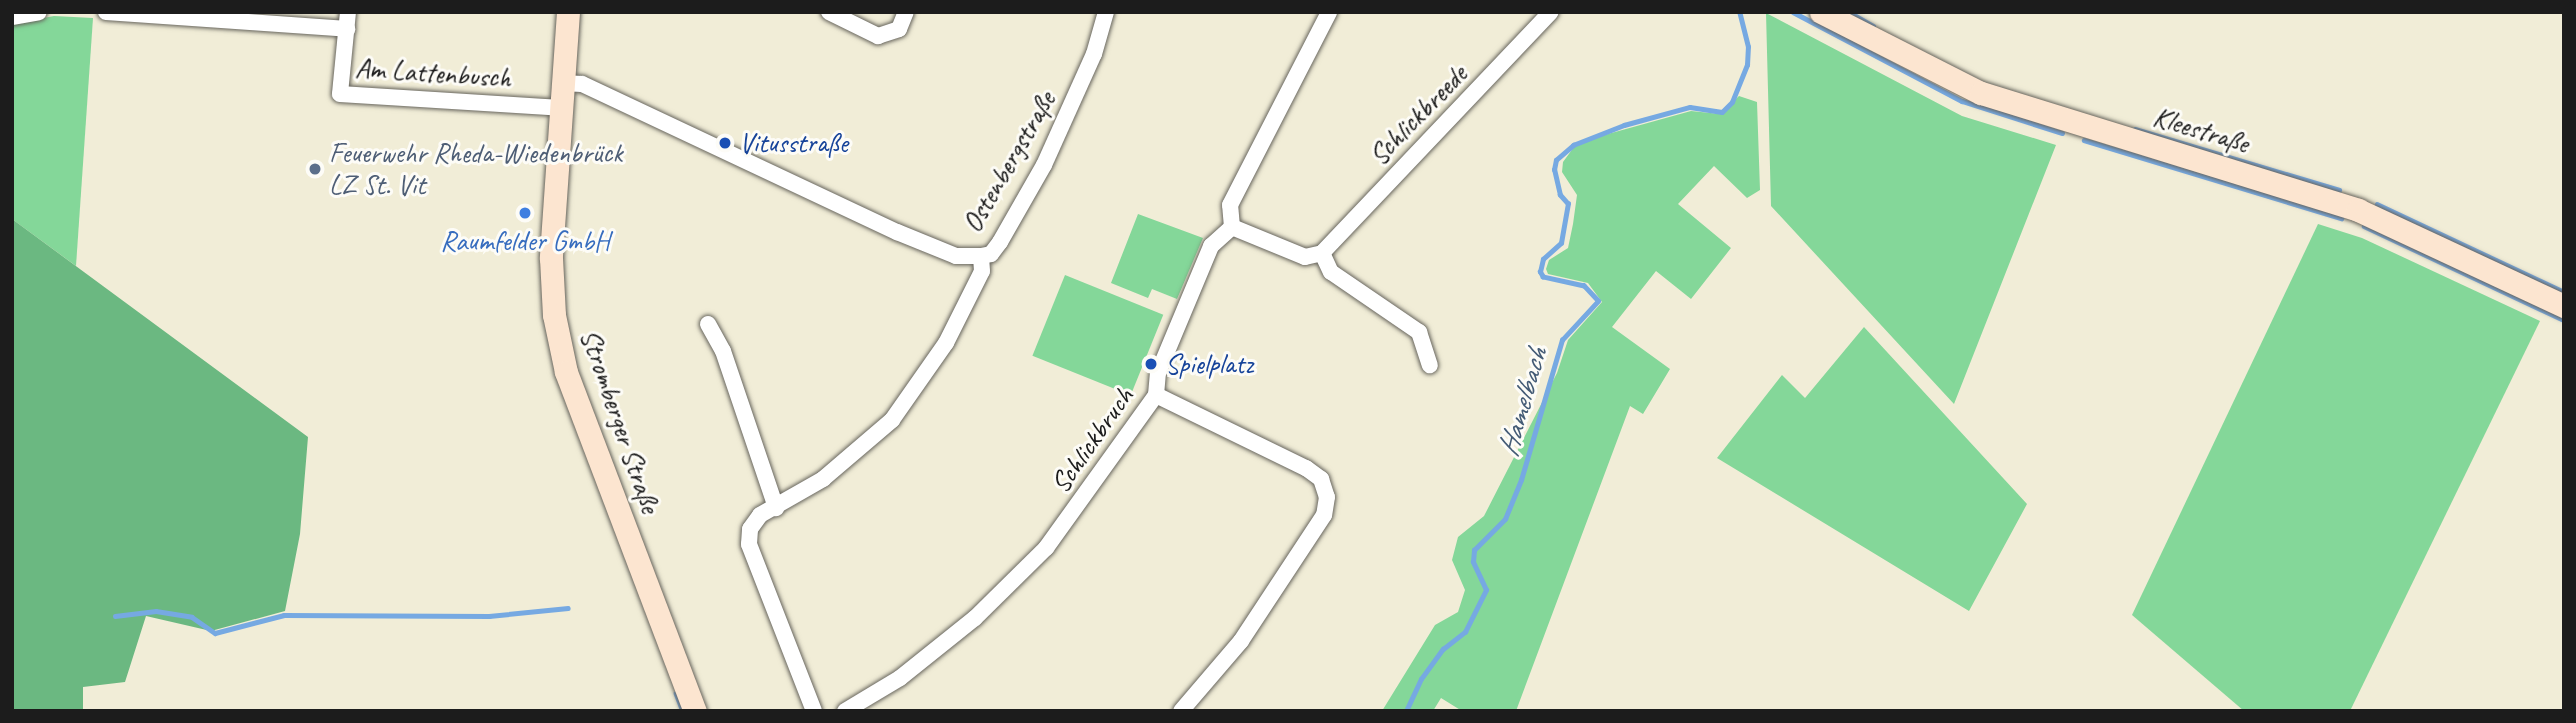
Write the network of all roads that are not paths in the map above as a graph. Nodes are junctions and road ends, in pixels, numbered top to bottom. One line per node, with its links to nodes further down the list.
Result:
1 (39, 12): 11 (street)
2 (106, 12): 12 (street)
3 (348, 12): 12 (street, Am Lattenbusch)
4 (568, 12): 13 (street, Stromberger Straße)
5 (829, 12): 6 (street)
6 (906, 12)
7 (1106, 12): 17 (street, Ostenbergstraße)
8 (1329, 12): 15 (street)
9 (1551, 12): 16 (street, Schlickbreede)
10 (1821, 12): 18 (street, Kleestraße)
11 (12, 17)
12 (347, 29): 14 (street, Am Lattenbusch)
13 (562, 83): 14 (street, Stromberger Straße); 17 (street)
14 (561, 108): 23 (street, Stromberger Straße)
15 (1233, 226): 16 (street); 21 (street, Schlickbruch)
16 (1322, 253): 20 (street)
17 (981, 256): 22 (street, Ostenbergstraße)
18 (2564, 306)
19 (708, 324): 22 (street)
20 (1430, 365)
21 (1156, 395): 25 (street, Schlickbruch); 26 (street)
22 (776, 508): 24 (street, Ostenbergstraße)
23 (695, 711)
24 (814, 711)
25 (845, 711)
26 (1181, 711)

